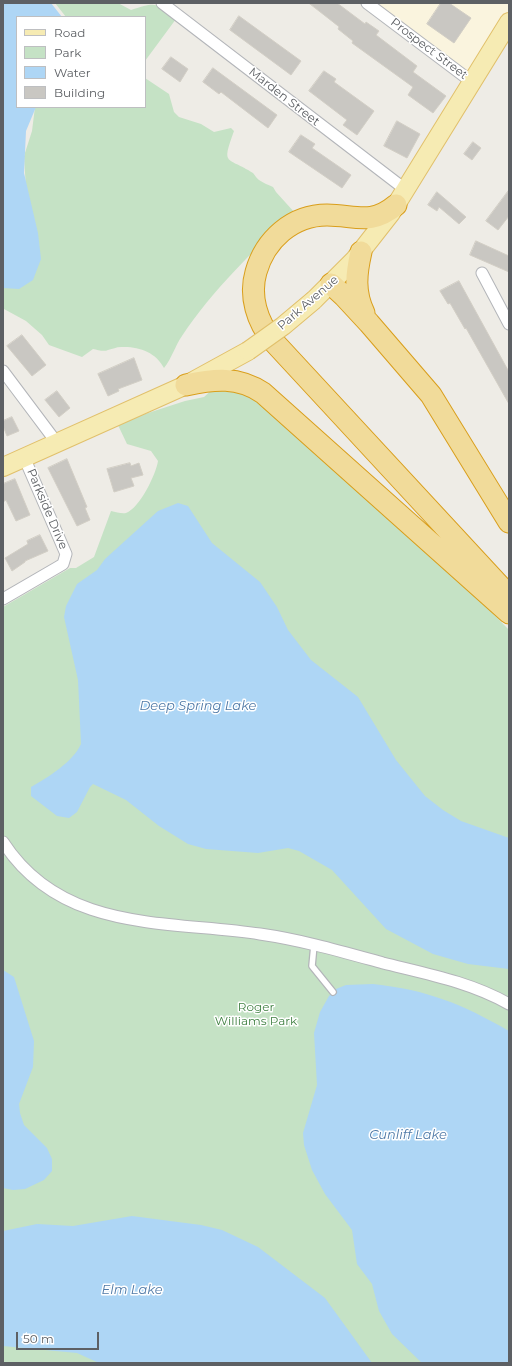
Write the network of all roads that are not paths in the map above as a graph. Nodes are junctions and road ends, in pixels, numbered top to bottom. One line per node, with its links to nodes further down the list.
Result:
1 (162, 3): 5 (street, Marden Street)
2 (367, 3): 4 (street, Prospect Street)
3 (509, 22): 4 (main road, Park Avenue)
4 (472, 82): 5 (main road, Park Avenue)
5 (401, 198): 6 (main road, Park Avenue); 17 (highway)
6 (361, 252): 8 (main road, Park Avenue); 9 (highway)
7 (482, 273): 10 (street)
8 (331, 284): 9 (highway); 12 (main road, Park Avenue, bridge)
9 (369, 323): 16 (highway)
10 (509, 324)
11 (3, 371): 13 (street)
12 (186, 385): 13 (main road, Park Avenue); 19 (highway)
13 (57, 443): 14 (main road, Park Avenue)
14 (24, 457): 15 (main road, Park Avenue); 18 (street, Parkside Drive)
15 (3, 467)
16 (509, 522)
17 (509, 596)
18 (3, 599)
19 (509, 613)
20 (3, 842): 21 (street)
21 (314, 945): 22 (lane); 23 (street)
22 (333, 992)
23 (509, 1004)

